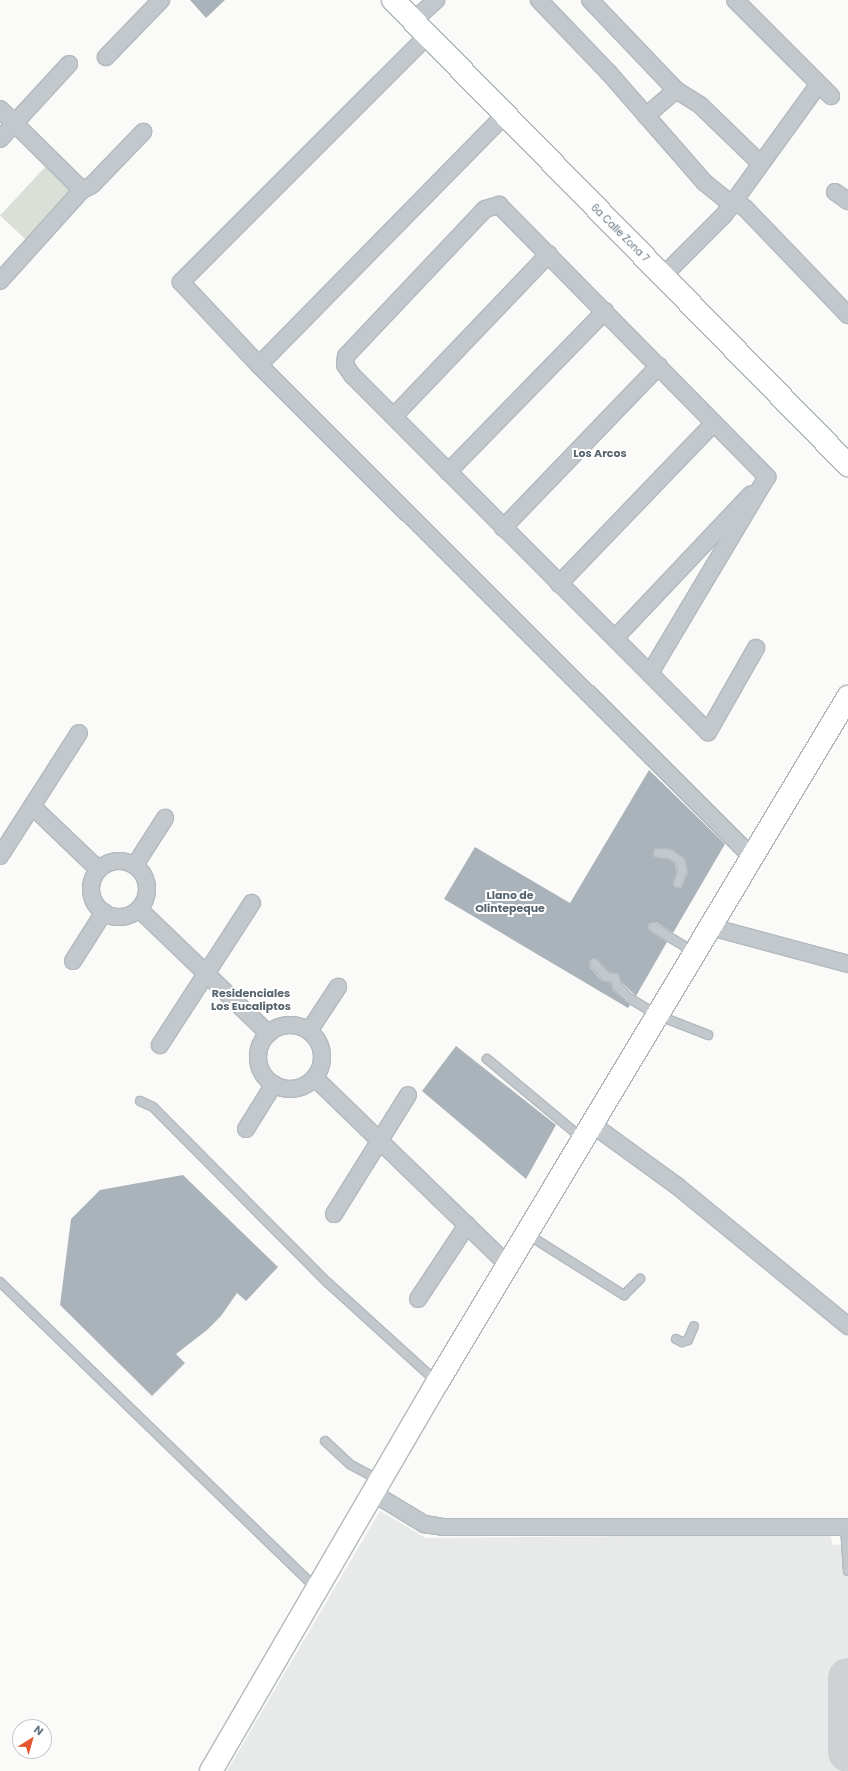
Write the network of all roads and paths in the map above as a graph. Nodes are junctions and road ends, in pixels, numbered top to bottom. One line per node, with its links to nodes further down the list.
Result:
1 (161, 0): 8 (street)
2 (393, 0): 7 (main road, 6a Calle Zona 7)
3 (436, 0): 7 (street)
4 (539, 0): 15 (street)
5 (590, 0): 11 (street)
6 (735, 0): 10 (street)
7 (420, 28): 14 (main road, 6a Calle Zona 7); 27 (street)
8 (106, 57)
9 (68, 64): 16 (street)
10 (818, 85): 12 (street); 19 (street)
11 (676, 90): 15 (street); 19 (street)
12 (831, 96)
13 (0, 109): 16 (street)
14 (504, 116): 23 (main road, 6a Calle Zona 7); 27 (street)
15 (646, 116): 21 (street)
16 (14, 123): 18 (street); 20 (street)
17 (143, 132): 20 (street)
18 (0, 139)
19 (760, 163): 21 (street)
20 (82, 190): 24 (street)
21 (731, 204): 23 (street); 26 (street)
22 (548, 254): 25 (street); 29 (street); 29 (street)
23 (663, 276): 31 (main road, 6a Calle Zona 7)
24 (0, 280)
25 (605, 312): 28 (street); 32 (street)
26 (848, 315)
27 (260, 365): 45 (street)
28 (659, 366): 30 (street); 34 (street)
29 (394, 416): 32 (street)
30 (714, 422): 33 (street); 35 (street)
31 (848, 465)
32 (448, 472): 34 (street)
33 (767, 477): 36 (street); 38 (street)
34 (503, 528): 35 (street)
35 (559, 584): 36 (street)
36 (615, 638): 38 (street)
37 (756, 648): 38 (street)
38 (650, 673)
39 (848, 697): 45 (main road)
40 (79, 733): 41 (street)
41 (32, 806): 44 (street); 47 (street)
42 (165, 818): 46 (street)
43 (658, 853): 48 (lane)
44 (0, 856)
45 (752, 857): 53 (main road)
46 (135, 865): 47 (street); 50 (street)
47 (98, 869): 51 (street)
48 (678, 883)
49 (252, 903): 58 (street)
50 (139, 909): 51 (street); 58 (street)
51 (104, 912): 55 (street)
52 (653, 927): 54 (lane)
53 (711, 927): 54 (main road); 57 (street)
54 (695, 952): 60 (main road)
55 (73, 961)
56 (594, 963): 60 (lane)
57 (848, 964)
58 (206, 974): 62 (street); 64 (street)
59 (338, 987): 61 (street)
60 (657, 1015): 63 (lane); 71 (main road)
61 (309, 1031): 62 (street); 66 (street)
62 (269, 1034): 67 (street)
63 (708, 1035)
64 (160, 1045)
65 (486, 1059): 71 (lane)
66 (315, 1078): 67 (street); 72 (street)
67 (274, 1084): 70 (street)
68 (408, 1095): 72 (street)
69 (140, 1101): 83 (lane)
70 (246, 1129)
71 (588, 1132): 75 (main road); 81 (street)
72 (380, 1141): 73 (street); 74 (street)
73 (334, 1214)
74 (466, 1225): 76 (street); 79 (street)
75 (526, 1234): 76 (main road); 77 (lane)
76 (508, 1265): 83 (main road)
77 (640, 1279)
78 (0, 1282): 88 (lane)
79 (418, 1299)
80 (694, 1326): 82 (lane)
81 (848, 1326)
82 (676, 1339)
83 (437, 1383): 85 (main road)
84 (325, 1441): 85 (lane)
85 (377, 1487): 86 (street); 88 (main road)
86 (847, 1527): 87 (lane)
87 (848, 1571)
88 (317, 1588): 89 (main road)
89 (211, 1771)

